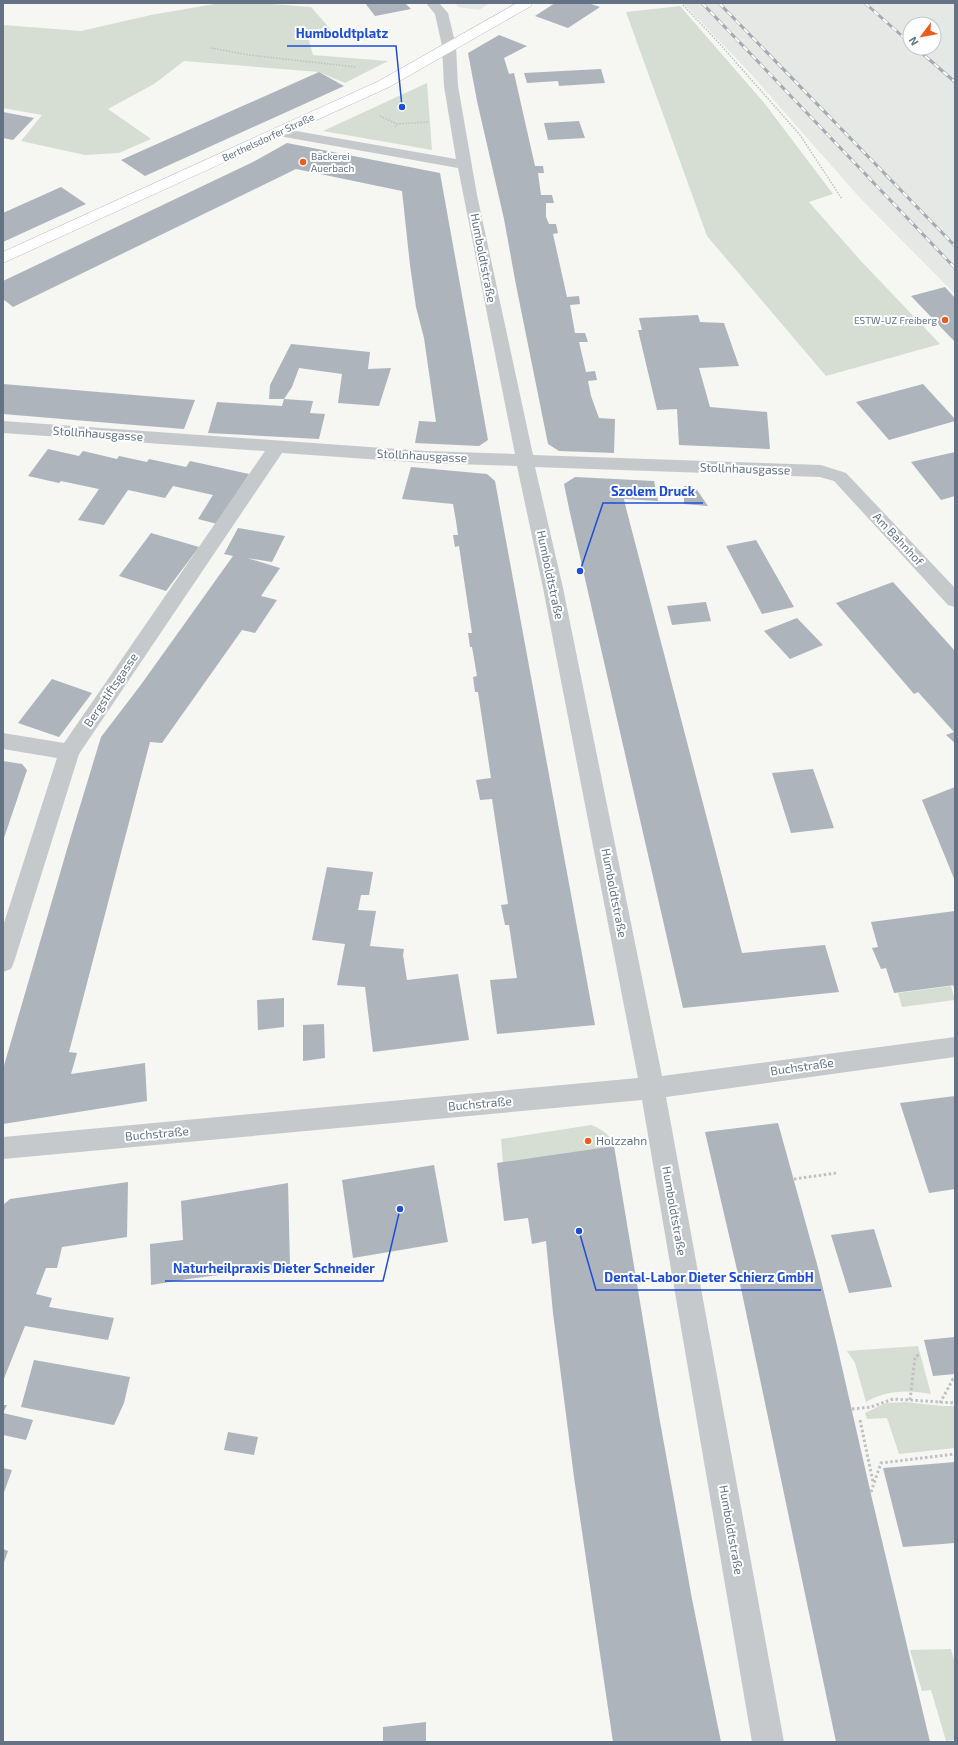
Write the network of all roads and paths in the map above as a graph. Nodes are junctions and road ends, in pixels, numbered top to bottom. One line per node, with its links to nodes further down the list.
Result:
1 (432, 3): 4 (street, Humboldtstraße)
2 (526, 3): 4 (street, Berthelsdorfer Straße)
3 (682, 5): 13 (path)
4 (449, 46): 6 (street, Berthelsdorfer Straße); 8 (street, Humboldtstraße)
5 (211, 48): 6 (path)
6 (393, 79): 10 (street, Berthelsdorfer Straße)
7 (379, 115): 9 (path)
8 (458, 120): 9 (path); 12 (street, Humboldtstraße)
9 (397, 124): 11 (path)
10 (279, 132): 11 (street); 14 (street, Berthelsdorfer Straße)
11 (378, 150): 12 (street)
12 (465, 165): 17 (street, Humboldtstraße)
13 (842, 199)
14 (3, 258)
15 (3, 427): 16 (street, Stollnhausgasse)
16 (277, 447): 17 (street, Stollnhausgasse); 21 (street, Bergstiftsgasse)
17 (525, 461): 18 (street, Stollnhausgasse); 24 (street, Humboldtstraße)
18 (840, 477): 19 (street, Am Bahnhof)
19 (955, 600)
20 (3, 741): 21 (street)
21 (69, 752): 22 (street, Bergstiftsgasse)
22 (3, 962)
23 (955, 1047): 24 (street, Buchstraße)
24 (652, 1088): 25 (street, Buchstraße); 38 (street, Humboldtstraße)
25 (3, 1148)
26 (836, 1173): 27 (path)
27 (794, 1179)
28 (920, 1354): 30 (path)
29 (955, 1379): 32 (path)
30 (910, 1400): 32 (path); 33 (path)
31 (955, 1403): 32 (path)
32 (940, 1404)
33 (852, 1409)
34 (860, 1420): 36 (path)
35 (955, 1454): 36 (path)
36 (874, 1483): 37 (path)
37 (871, 1492)
38 (768, 1742)

